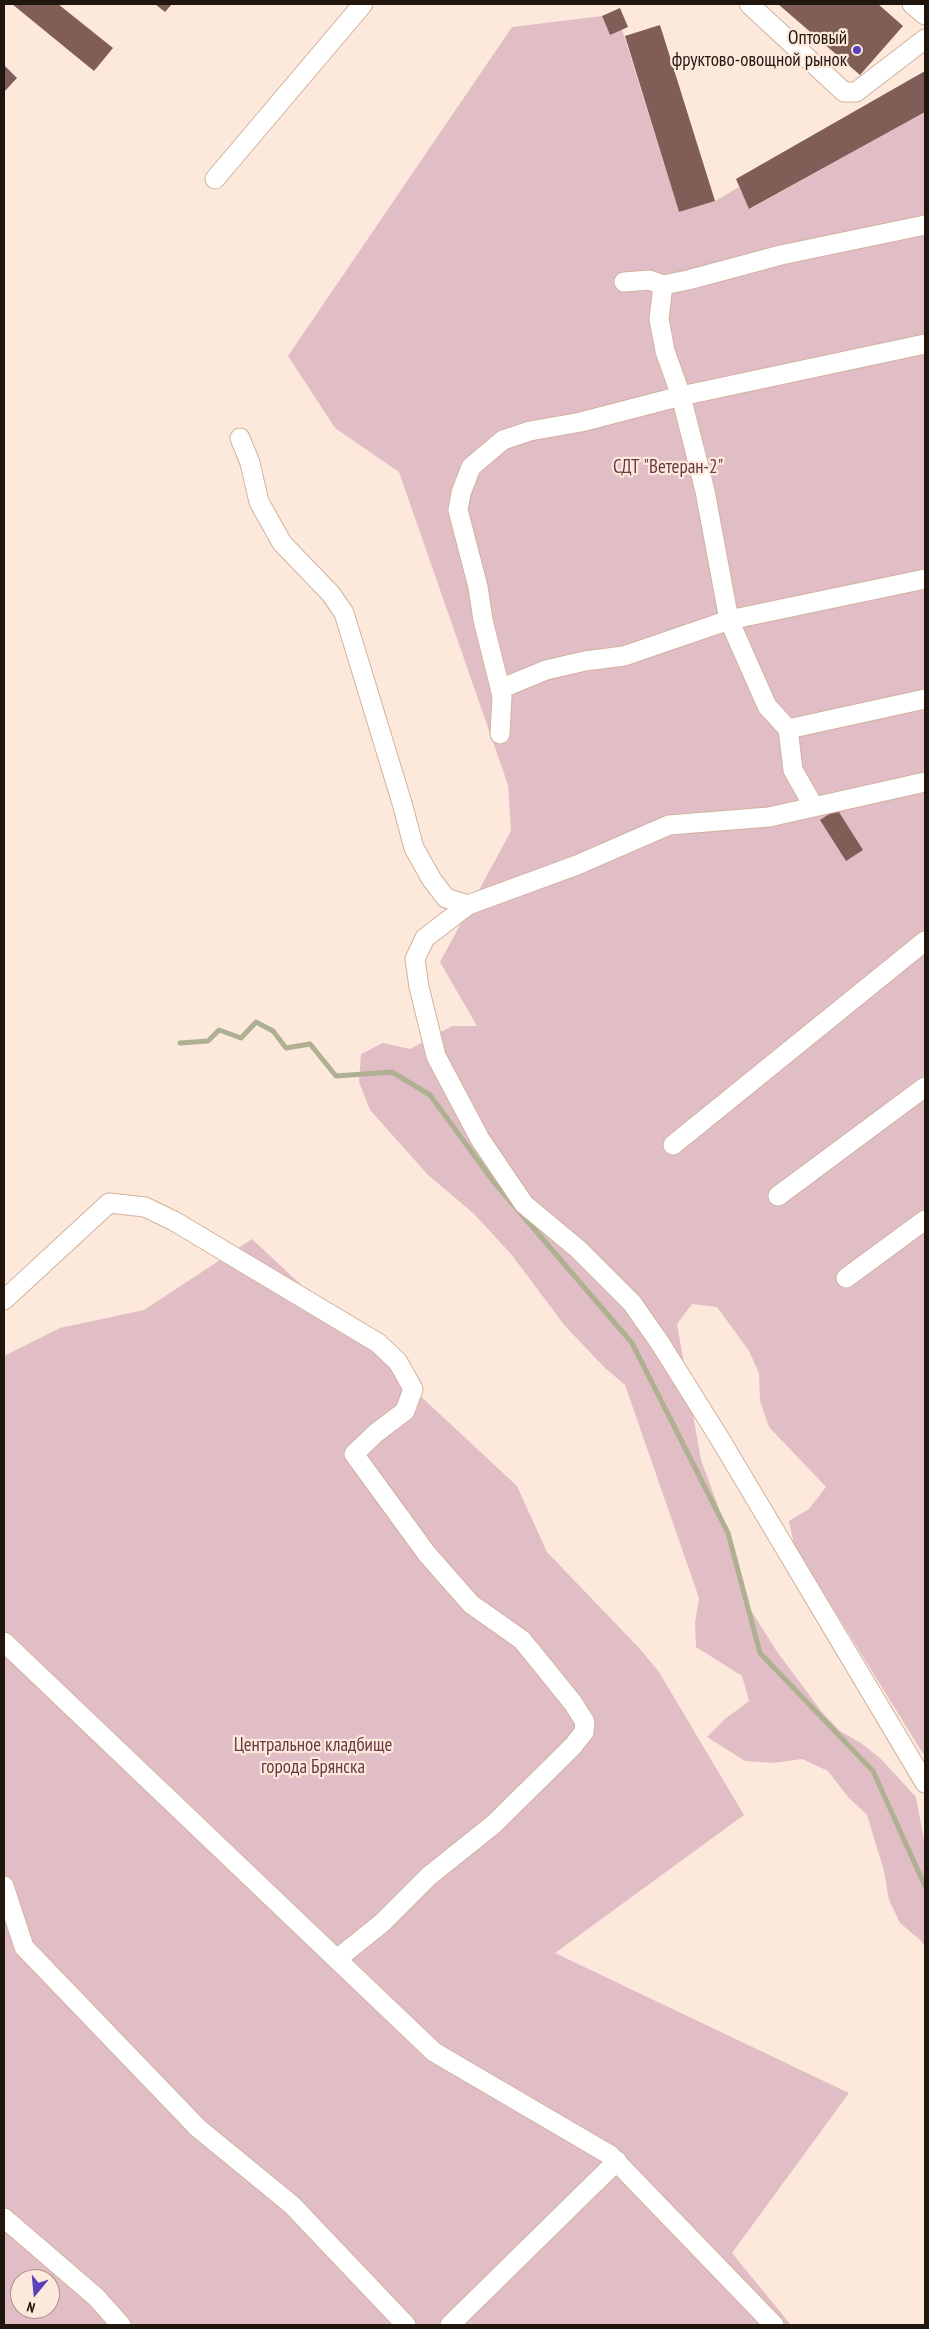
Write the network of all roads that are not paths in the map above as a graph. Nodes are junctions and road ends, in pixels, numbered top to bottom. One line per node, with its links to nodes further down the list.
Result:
1 (363, 4): 6 (lane)
2 (749, 4): 5 (lane)
3 (912, 4): 4 (lane)
4 (925, 15)
5 (925, 40)
6 (215, 180)
7 (925, 225): 9 (lane)
8 (624, 282): 9 (lane)
9 (663, 285): 11 (lane)
10 (925, 344): 11 (lane)
11 (681, 396): 14 (lane); 15 (lane)
12 (240, 438): 21 (lane)
13 (925, 579): 14 (lane)
14 (729, 620): 15 (lane); 17 (lane)
15 (500, 689): 18 (lane)
16 (925, 699): 17 (lane)
17 (788, 729): 20 (lane)
18 (500, 734)
19 (925, 782): 20 (lane)
20 (814, 806): 21 (lane)
21 (468, 905): 30 (lane)
22 (925, 941): 24 (lane)
23 (925, 1086): 25 (lane)
24 (672, 1145)
25 (778, 1196)
26 (925, 1220): 27 (lane)
27 (846, 1278)
28 (4, 1300): 32 (lane)
29 (4, 1642): 32 (lane)
30 (925, 1783)
31 (4, 1886): 36 (lane)
32 (337, 1959): 33 (lane)
33 (617, 2161): 37 (lane); 38 (lane)
34 (4, 2218): 35 (lane)
35 (121, 2325)
36 (406, 2325)
37 (450, 2325)
38 (774, 2325)

